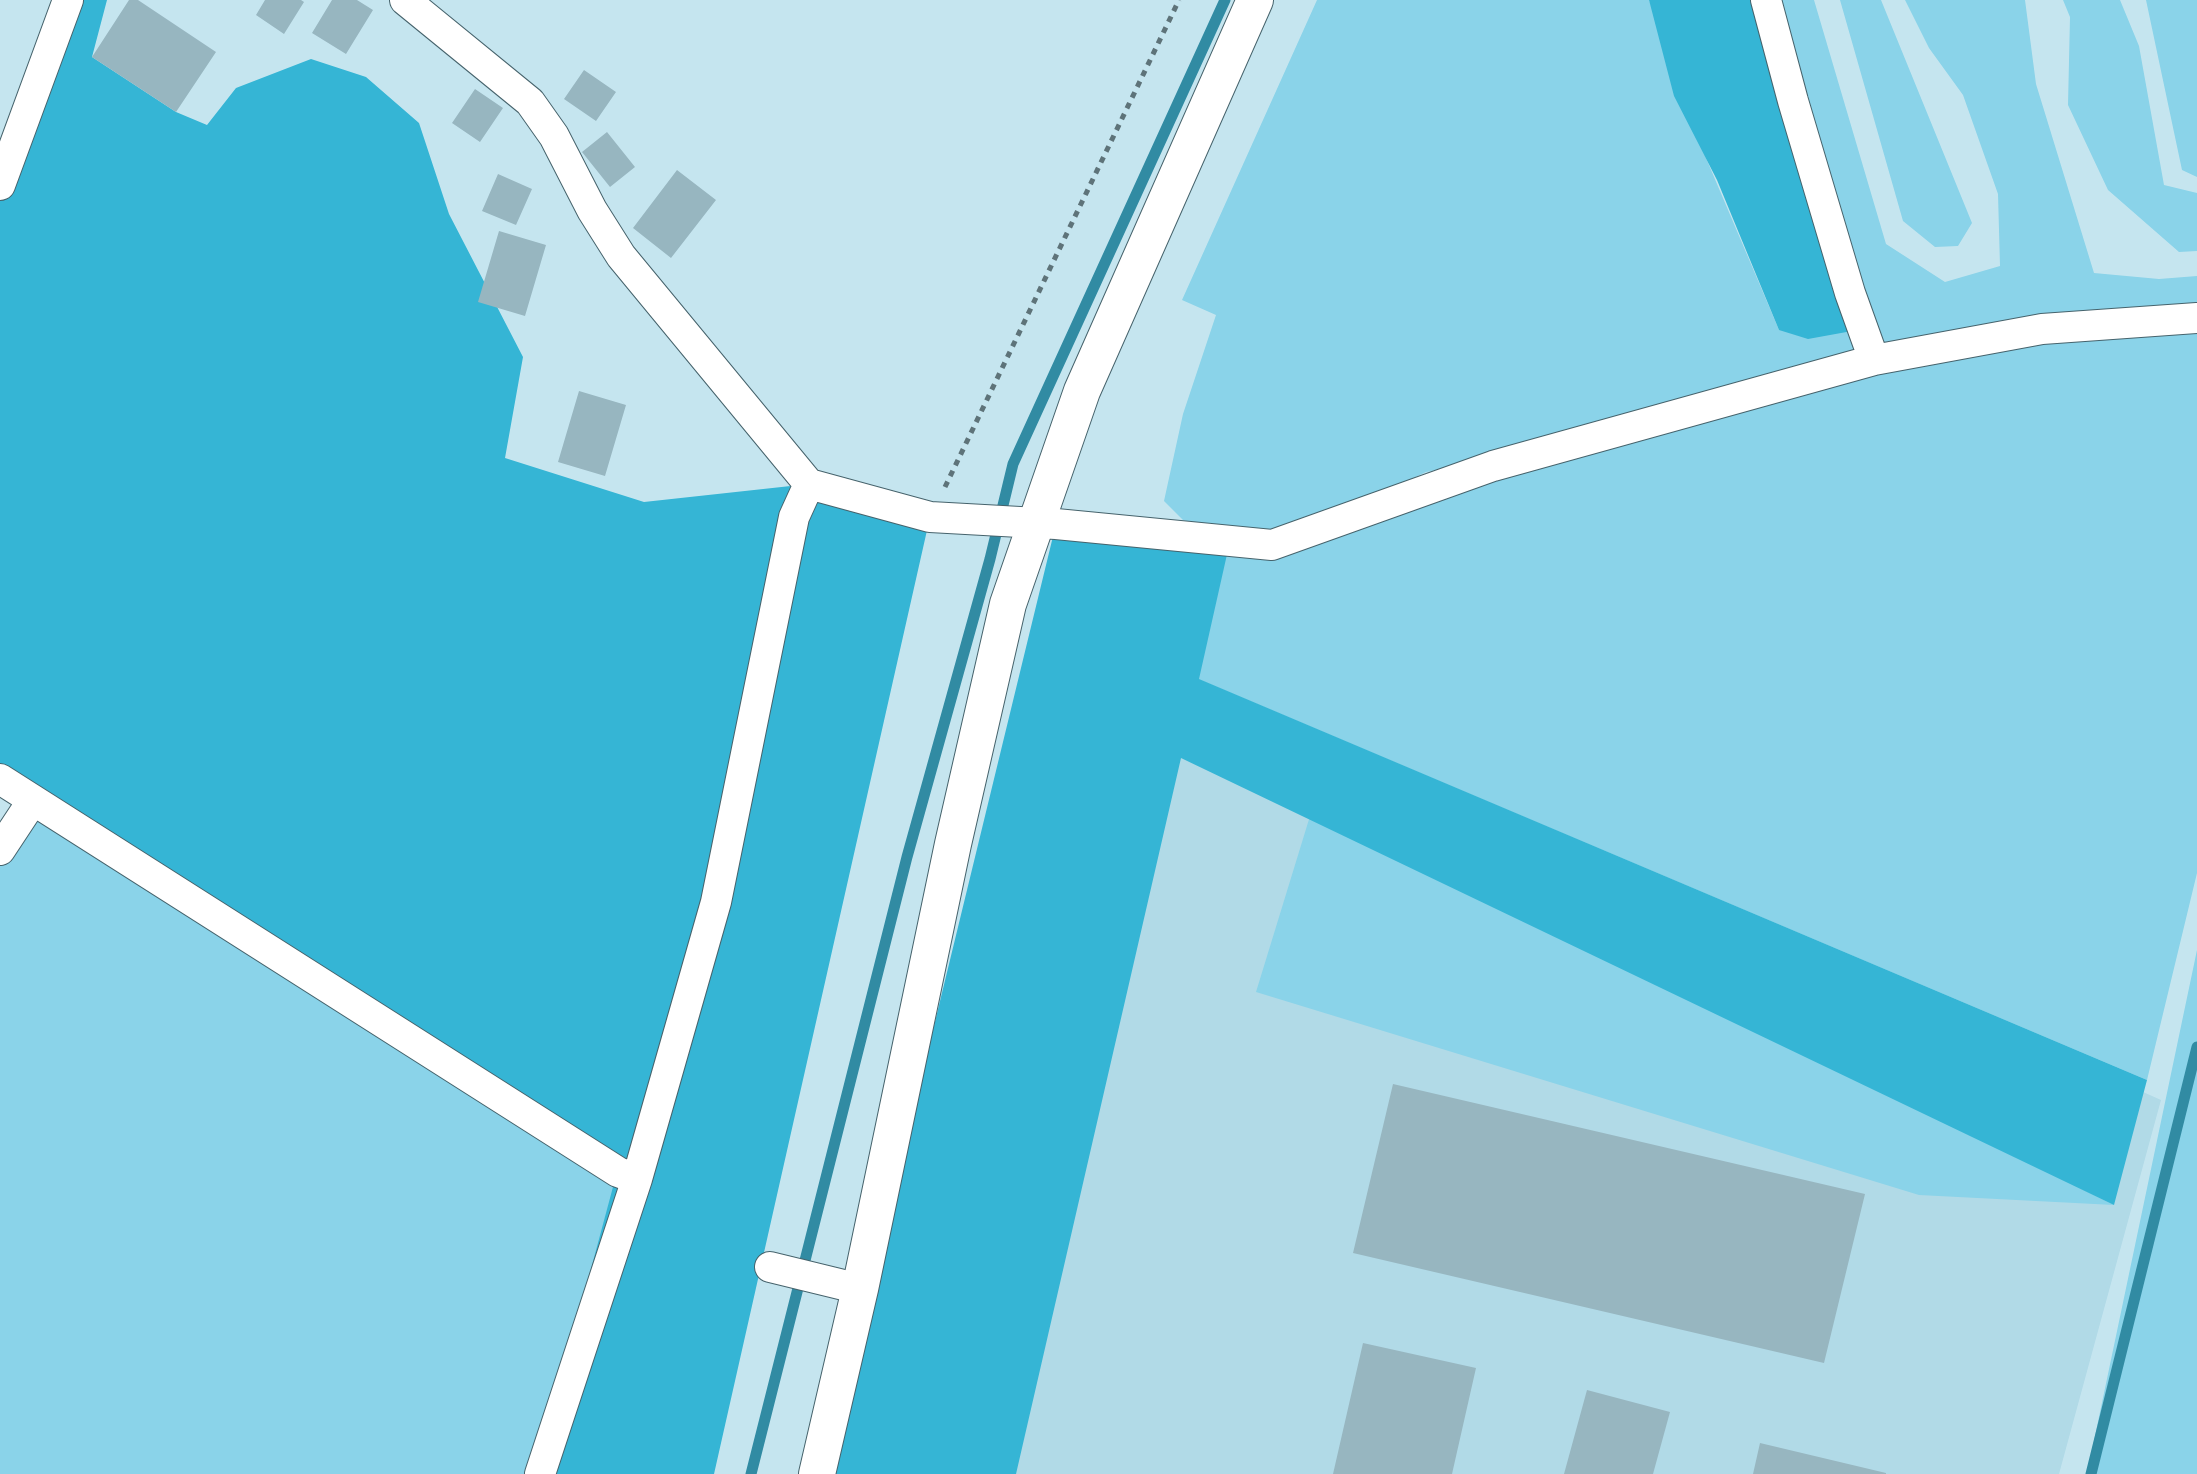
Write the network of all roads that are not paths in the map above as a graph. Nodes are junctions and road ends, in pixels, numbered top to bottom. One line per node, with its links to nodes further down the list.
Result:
1 (68, 0): 5 (street)
2 (405, 0): 8 (street)
3 (1255, 0): 9 (street)
4 (1766, 0): 7 (street)
5 (0, 185)
6 (2197, 318): 7 (street)
7 (1874, 360): 9 (street)
8 (809, 484): 9 (street); 13 (street)
9 (1037, 523): 15 (street)
10 (0, 779): 11 (street)
11 (33, 800): 12 (street); 13 (street)
12 (0, 850)
13 (637, 1179): 16 (street)
14 (770, 1267): 15 (street)
15 (860, 1289): 17 (street)
16 (540, 1474)
17 (817, 1474)

